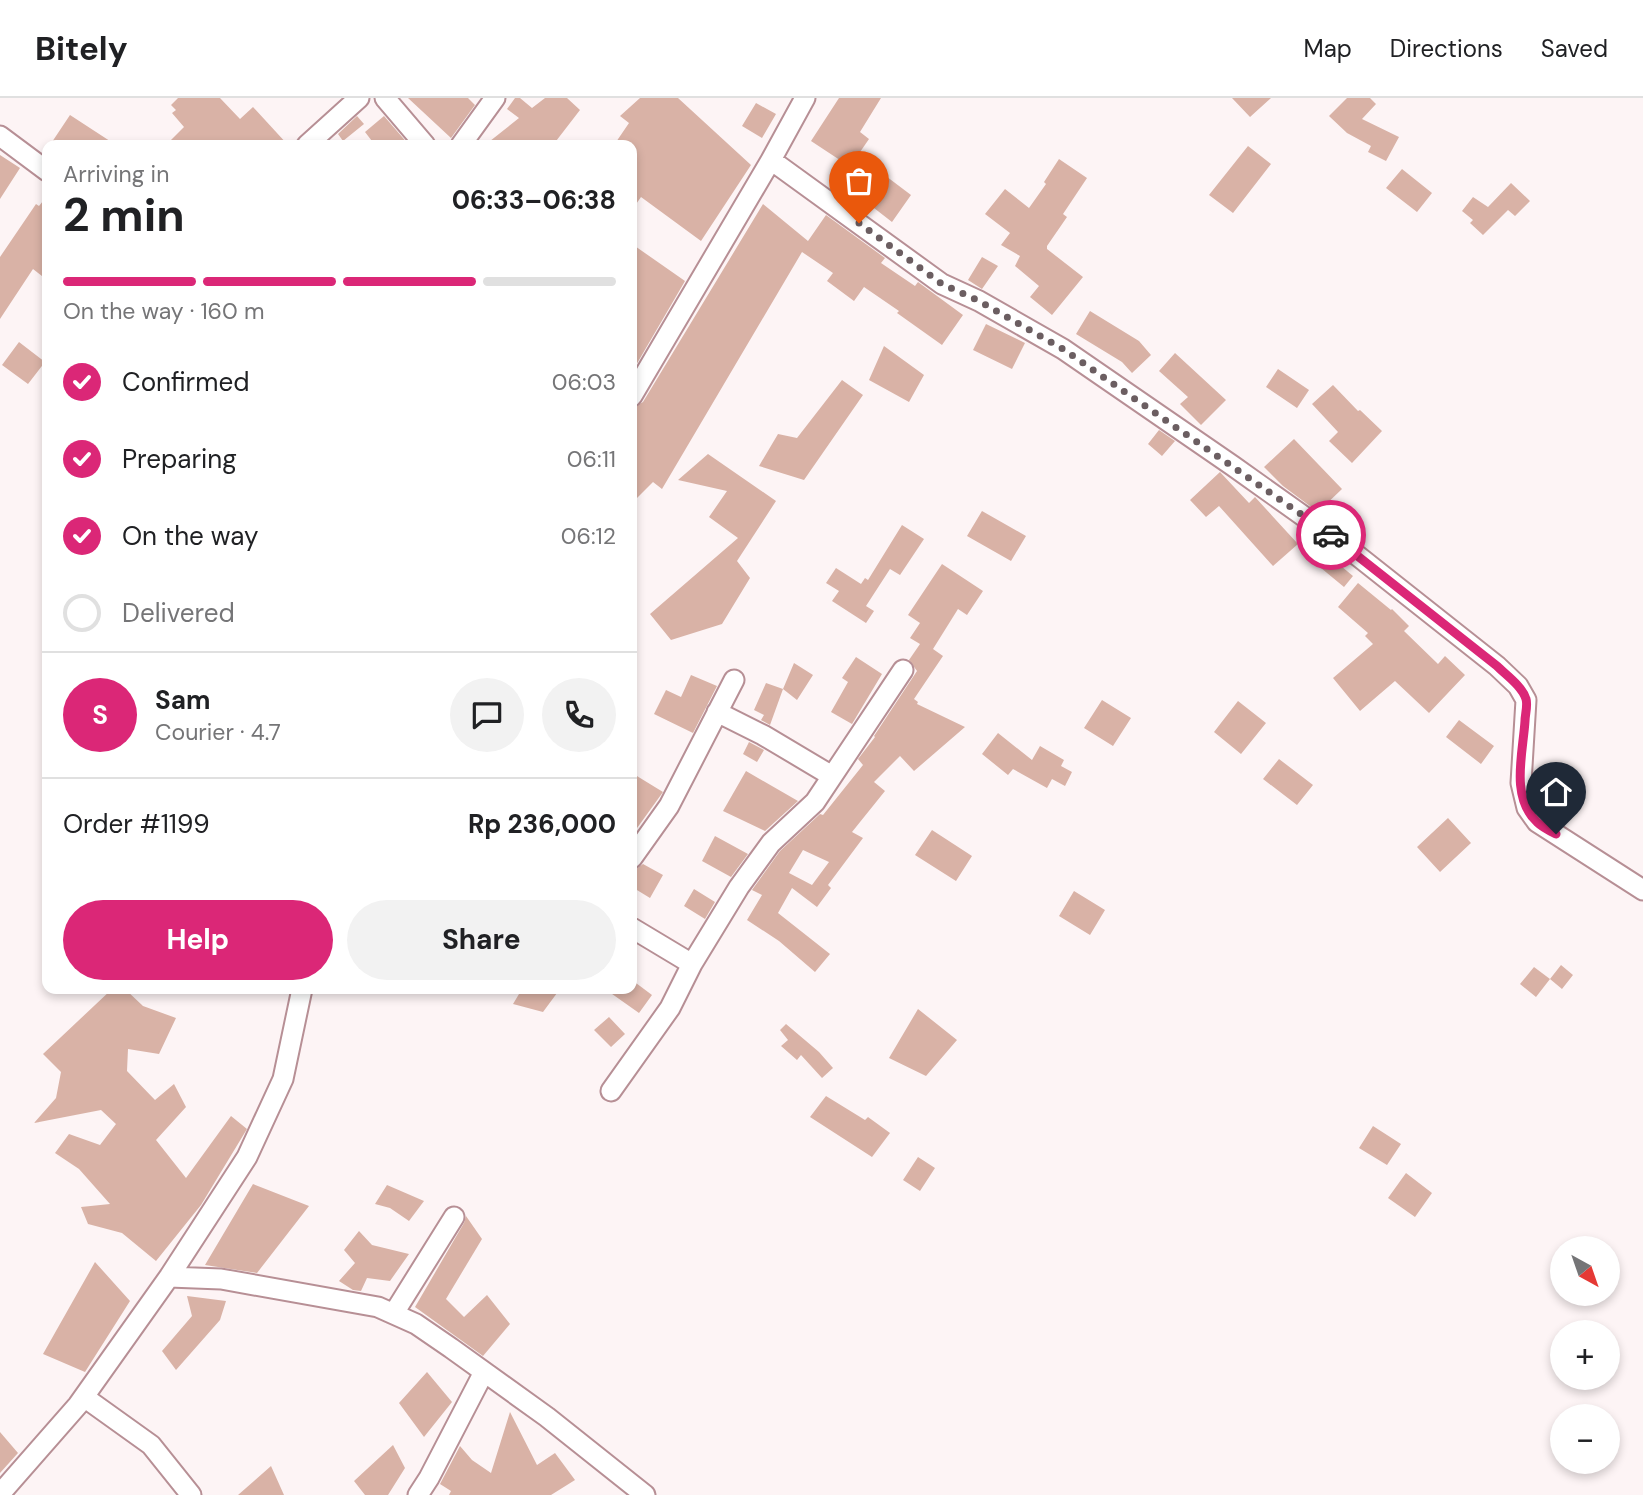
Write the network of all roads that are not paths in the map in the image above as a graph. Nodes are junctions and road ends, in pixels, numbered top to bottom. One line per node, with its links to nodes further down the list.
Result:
1 (359, 98): 6 (street)
2 (385, 98): 7 (street)
3 (495, 98): 8 (street)
4 (805, 98): 9 (street)
5 (0, 136): 10 (street)
6 (313, 140)
7 (421, 140)
8 (465, 140)
9 (771, 159): 11 (street); 17 (street)
10 (42, 167)
11 (637, 387)
12 (903, 670): 15 (street)
13 (734, 680): 14 (street)
14 (717, 712): 15 (street); 16 (street)
15 (832, 776): 19 (street)
16 (637, 851)
17 (1643, 890)
18 (637, 931): 19 (street)
19 (692, 964): 21 (street)
20 (301, 994): 23 (street)
21 (611, 1091)
22 (454, 1217): 24 (street)
23 (169, 1277): 24 (street); 26 (street)
24 (394, 1313): 25 (street)
25 (484, 1372): 29 (street); 30 (street)
26 (84, 1397): 27 (street); 28 (street)
27 (0, 1494)
28 (191, 1495)
29 (418, 1495)
30 (645, 1495)

